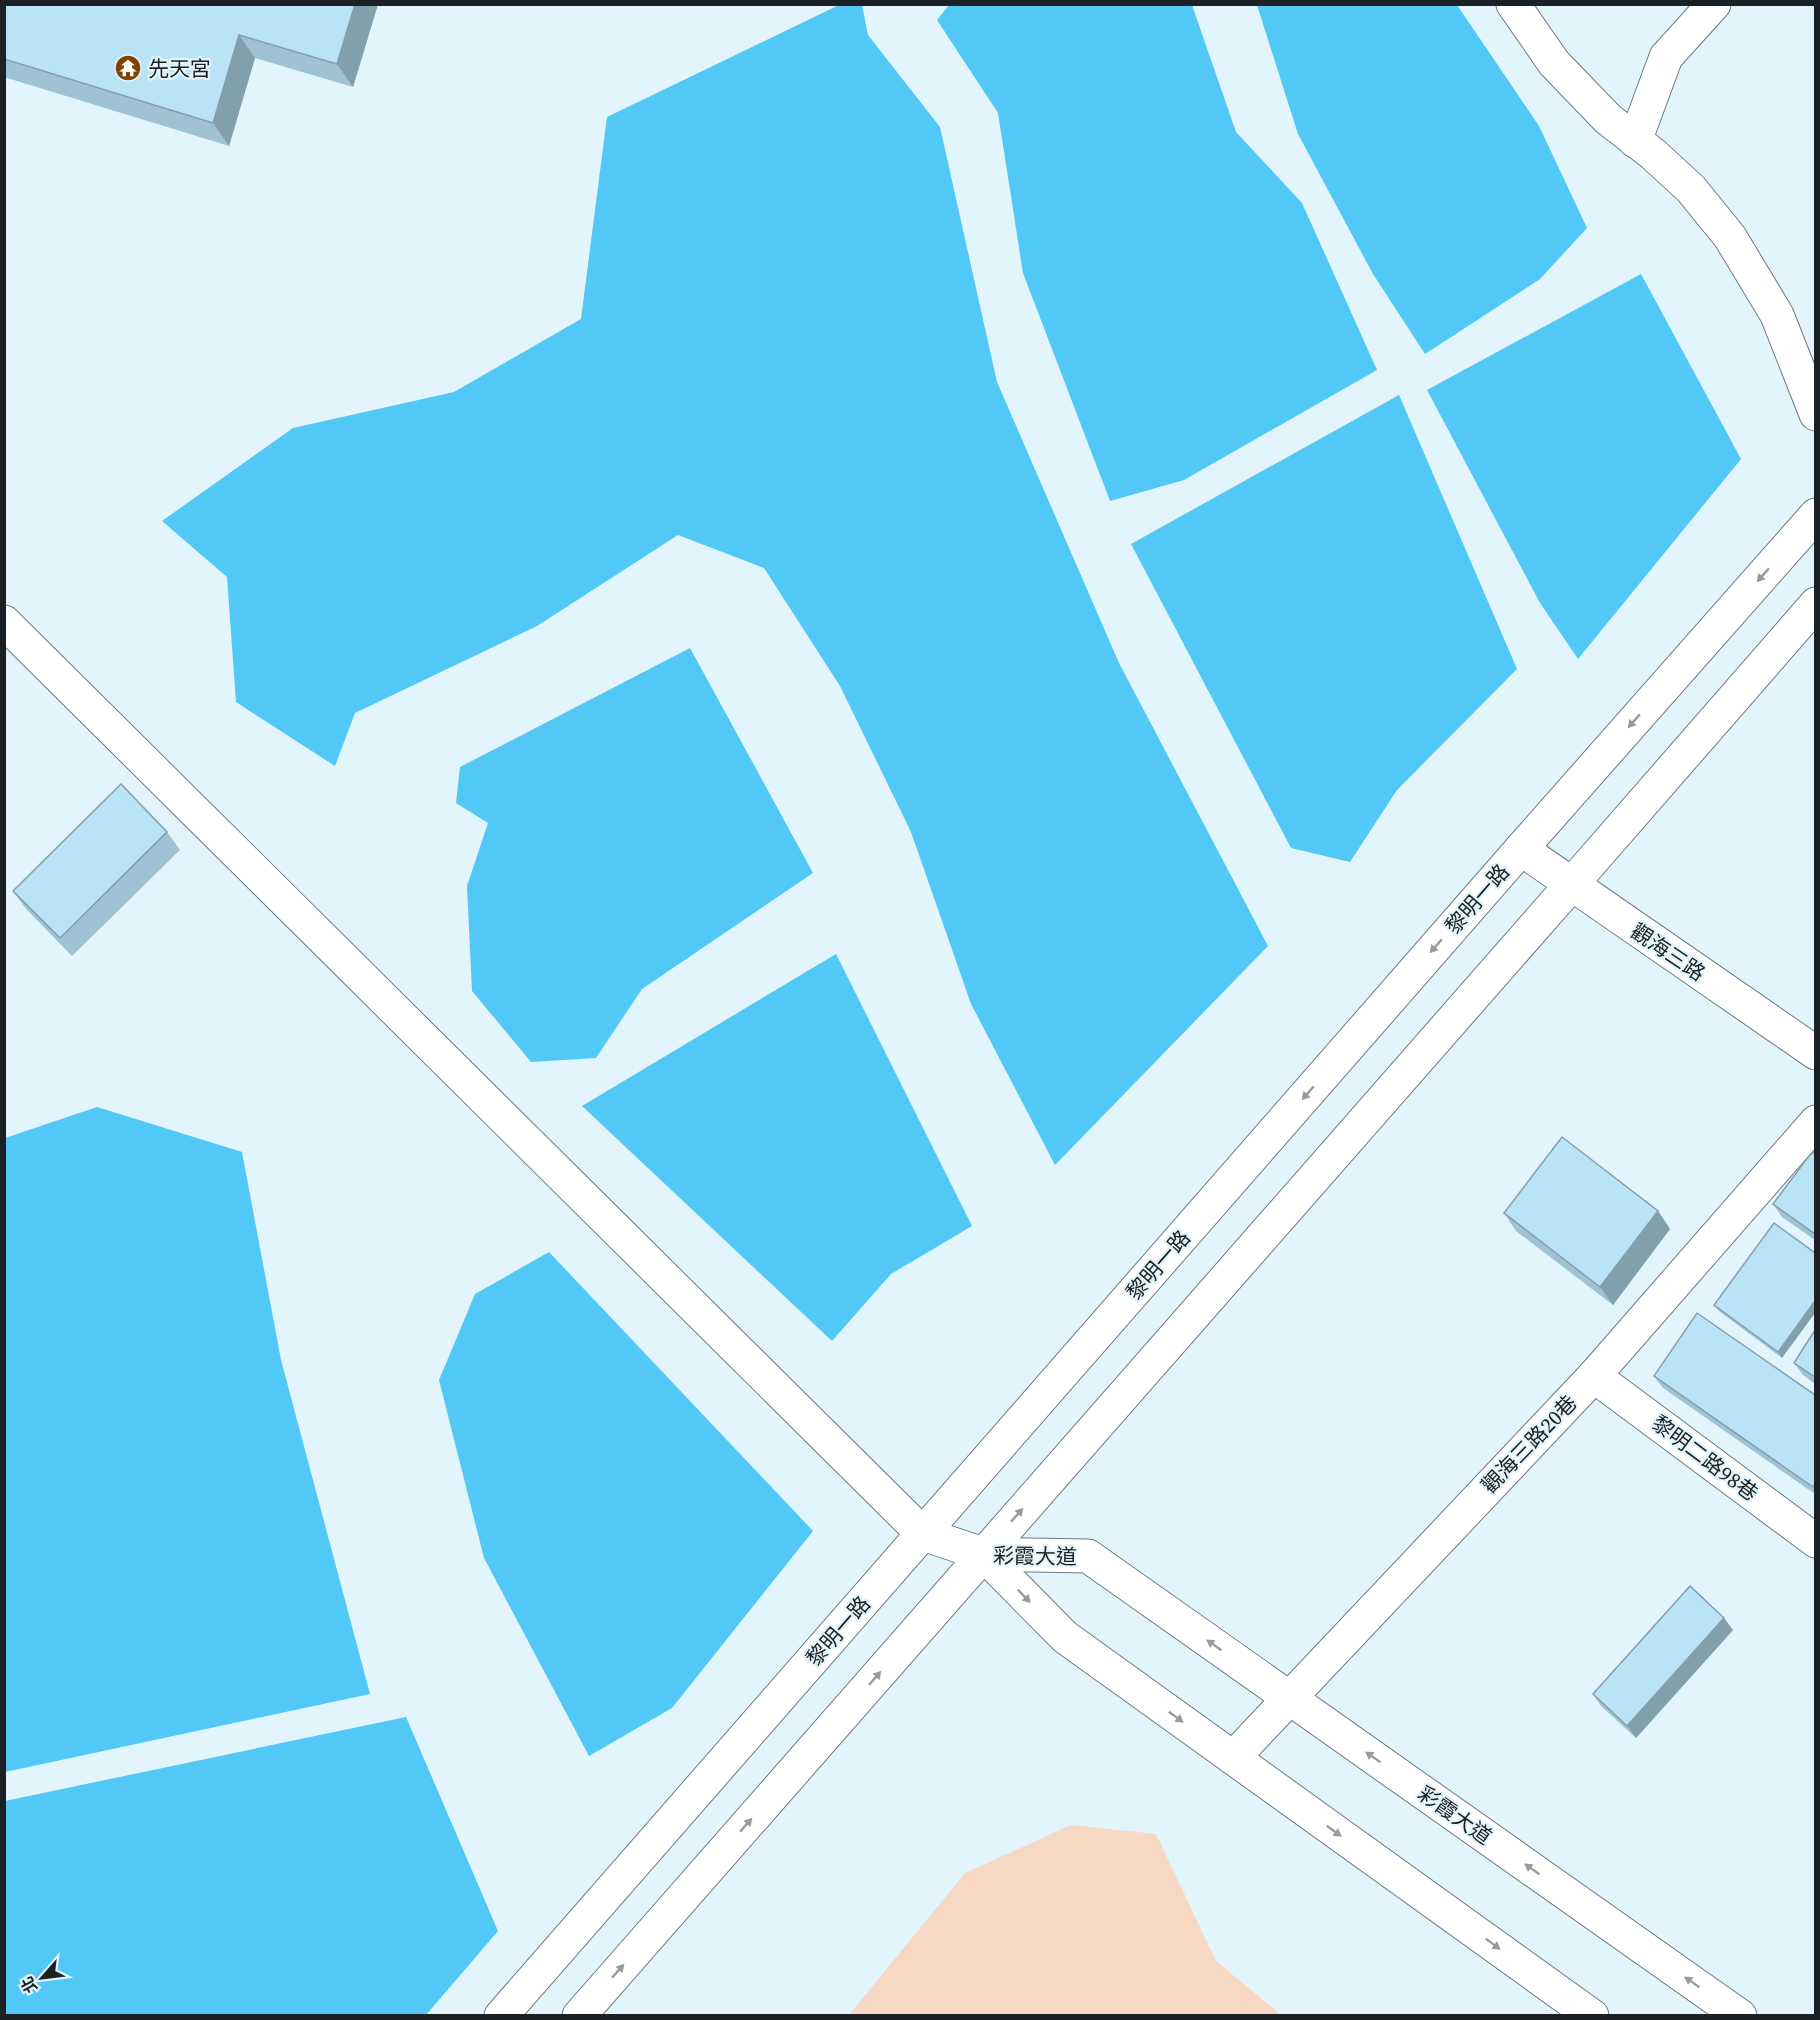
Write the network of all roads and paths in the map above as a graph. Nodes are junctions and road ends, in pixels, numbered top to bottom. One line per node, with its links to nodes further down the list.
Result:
1 (1513, 4): 3 (street)
2 (1714, 4): 3 (street)
3 (1635, 141): 4 (street)
4 (1815, 414)
5 (1815, 515): 6 (street, 黎明一路)
6 (1804, 547): 9 (street, 黎明一路, one-way to 9)
7 (1815, 604): 10 (street)
8 (4, 622): 14 (street)
9 (1521, 849): 10 (street, 觀海三路); 14 (street, 黎明一路, one-way to 14)
10 (1571, 885): 11 (street, 觀海三路); 16 (street, one-way to 10)
11 (1815, 1053)
12 (1815, 1122): 13 (street, 觀海三路20巷)
13 (1594, 1376): 15 (street, 黎明二路98巷); 17 (street, 觀海三路20巷)
14 (923, 1534): 16 (street); 19 (street, 黎明一路)
15 (1815, 1541)
16 (983, 1554): 17 (street, 彩霞大道, one-way to 16); 18 (street, 彩霞大道, one-way to 18); 20 (street, one-way to 16)
17 (1289, 1698): 18 (street, 觀海三路20巷); 22 (street, 彩霞大道, one-way to 17)
18 (1233, 1758): 21 (street, 彩霞大道, one-way to 21)
19 (501, 2016)
20 (579, 2016)
21 (1592, 2016)
22 (1740, 2016)

